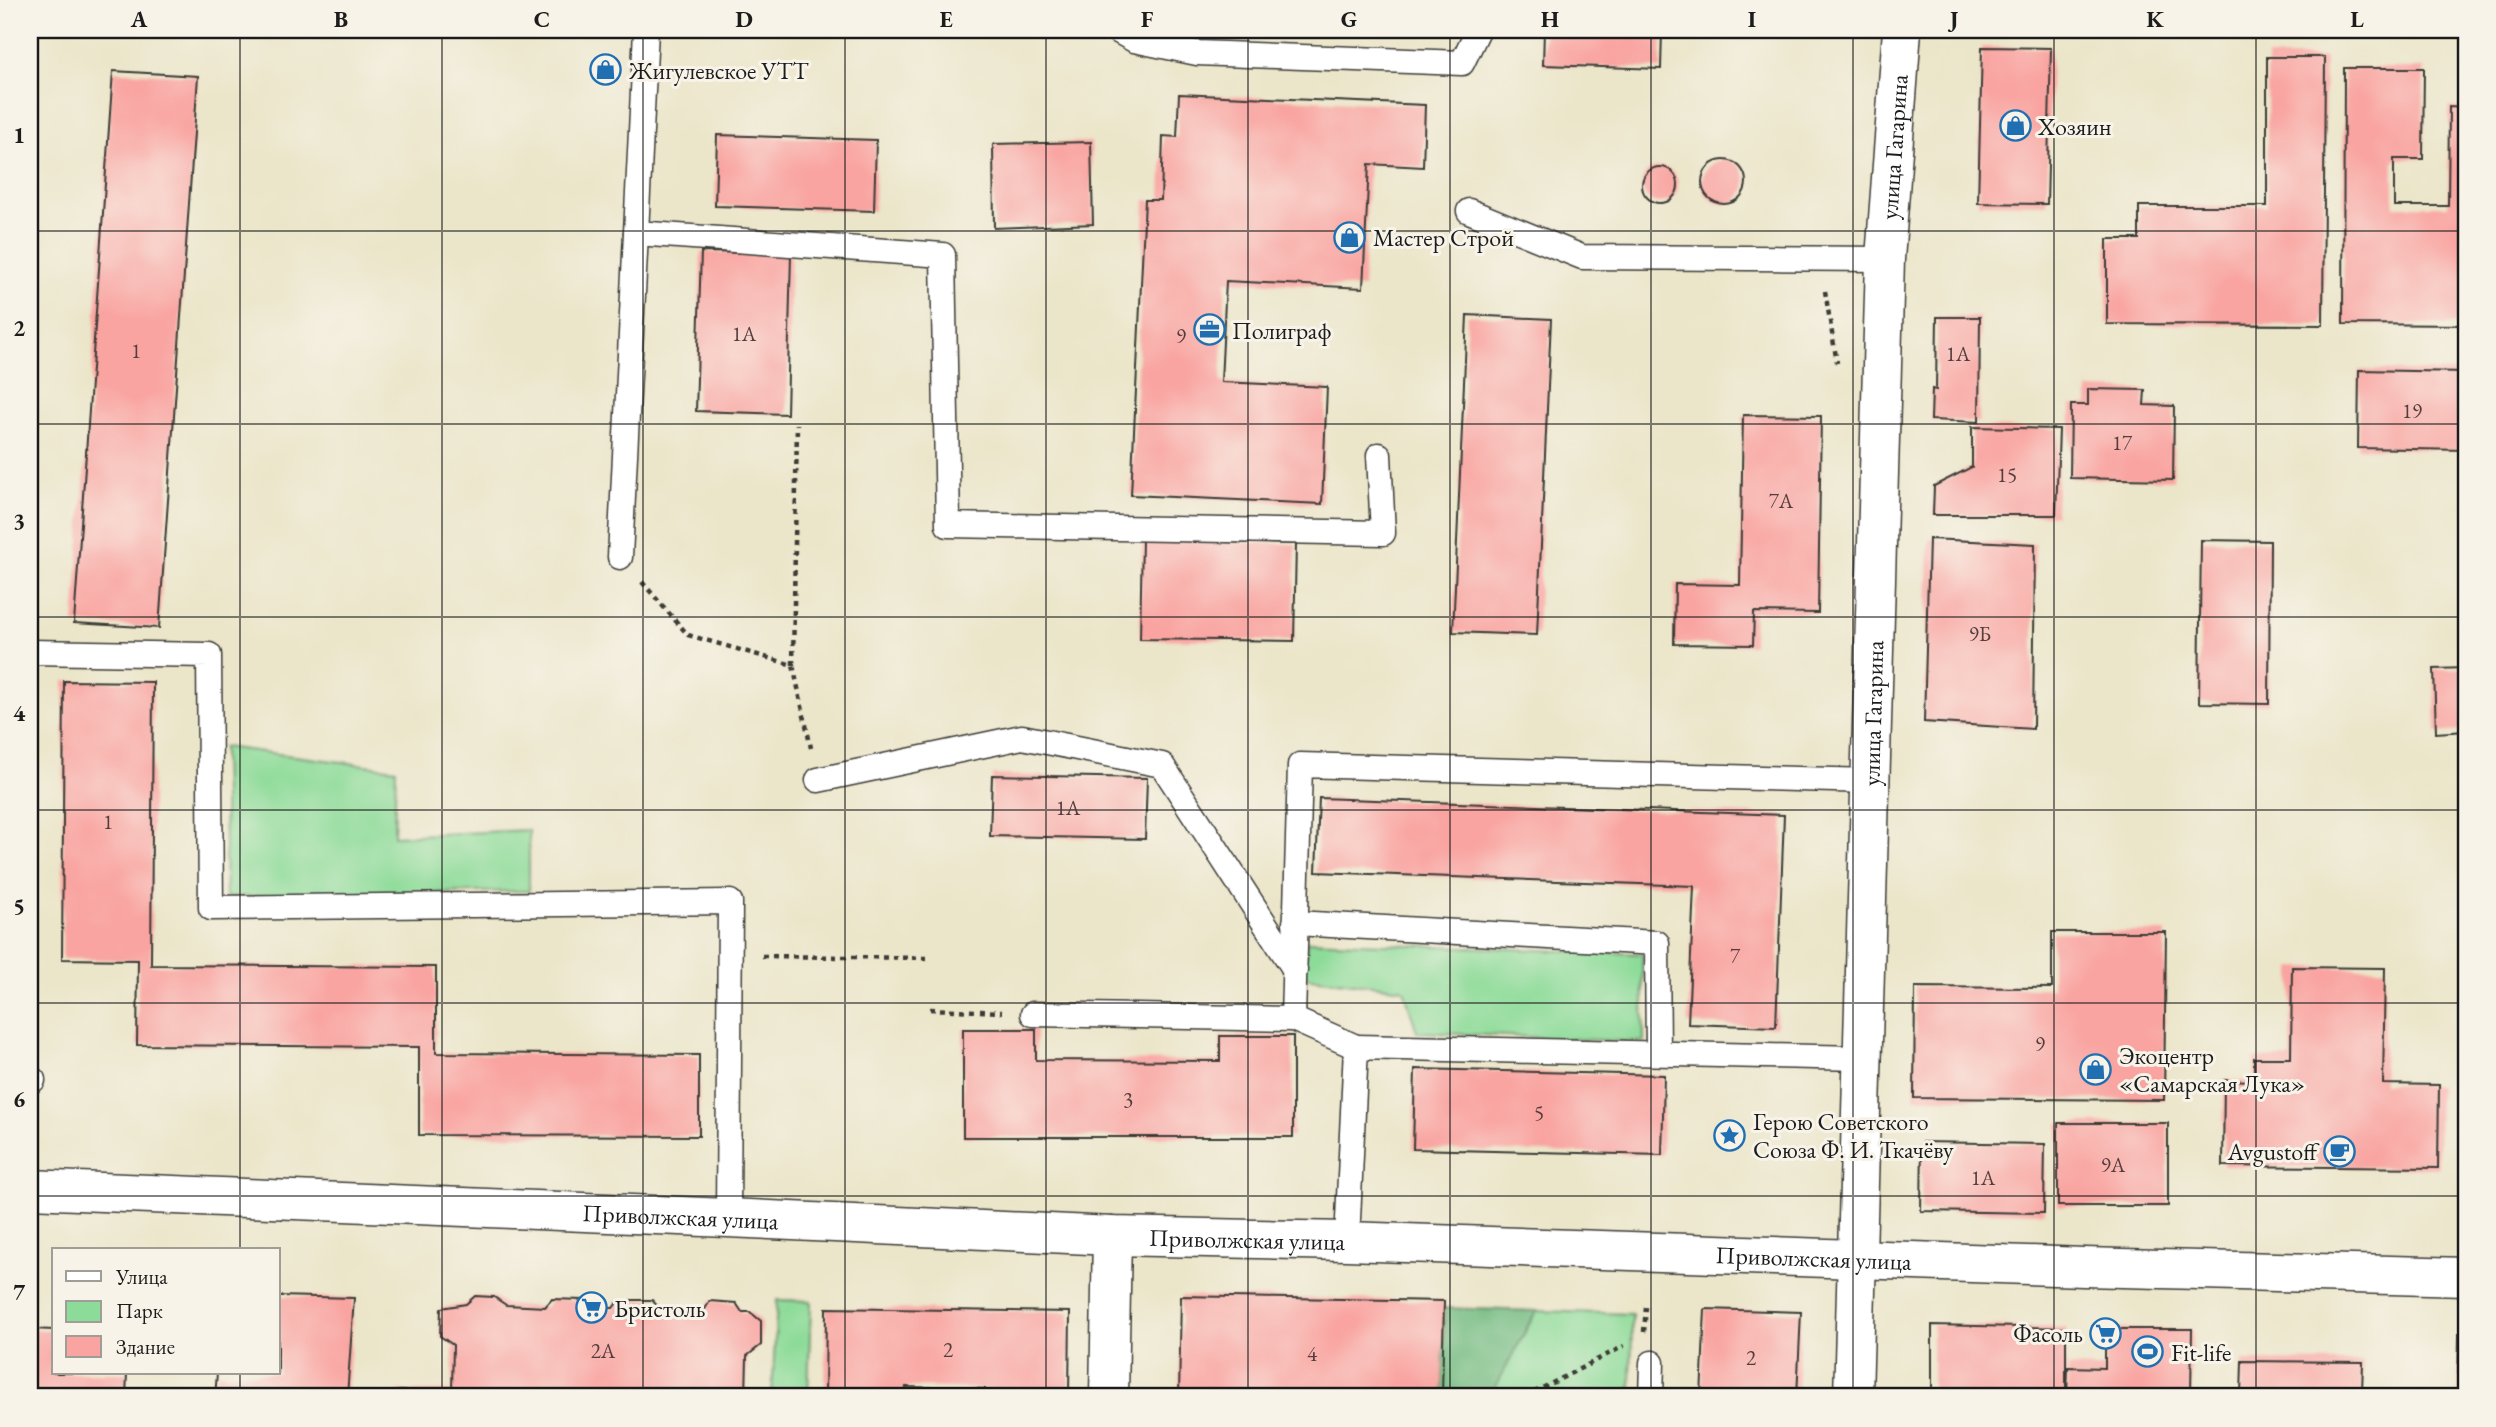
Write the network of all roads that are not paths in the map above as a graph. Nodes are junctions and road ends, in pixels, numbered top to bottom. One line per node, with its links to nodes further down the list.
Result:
1 (646, 30): 6 (lane)
2 (1115, 30): 3 (lane)
3 (1478, 30)
4 (1902, 30): 7 (street, улица Гагарина)
5 (1469, 211): 7 (lane)
6 (636, 233): 8 (lane); 9 (lane)
7 (1885, 259): 12 (street, улица Гагарина)
8 (1379, 455)
9 (620, 557)
10 (30, 652): 21 (lane)
11 (818, 780): 14 (lane)
12 (1871, 781): 13 (lane); 19 (street, улица Гагарина)
13 (1295, 923): 14 (lane); 18 (lane)
14 (1295, 970): 16 (lane)
15 (1033, 1014): 16 (lane)
16 (1293, 1019): 17 (lane)
17 (1356, 1046): 18 (lane); 23 (lane)
18 (1658, 1054): 19 (lane)
19 (1861, 1058): 24 (street, улица Гагарина)
20 (30, 1189): 21 (street, Приволжская улица)
21 (728, 1218): 22 (street, Приволжская улица)
22 (1112, 1237): 23 (street, Приволжская улица); 27 (street)
23 (1347, 1241): 24 (street, Приволжская улица)
24 (1856, 1258): 25 (street, Приволжская улица); 29 (street, улица Гагарина)
25 (2466, 1277)
26 (1652, 1363): 28 (lane)
27 (1109, 1397)
28 (1651, 1397)
29 (1853, 1397)

